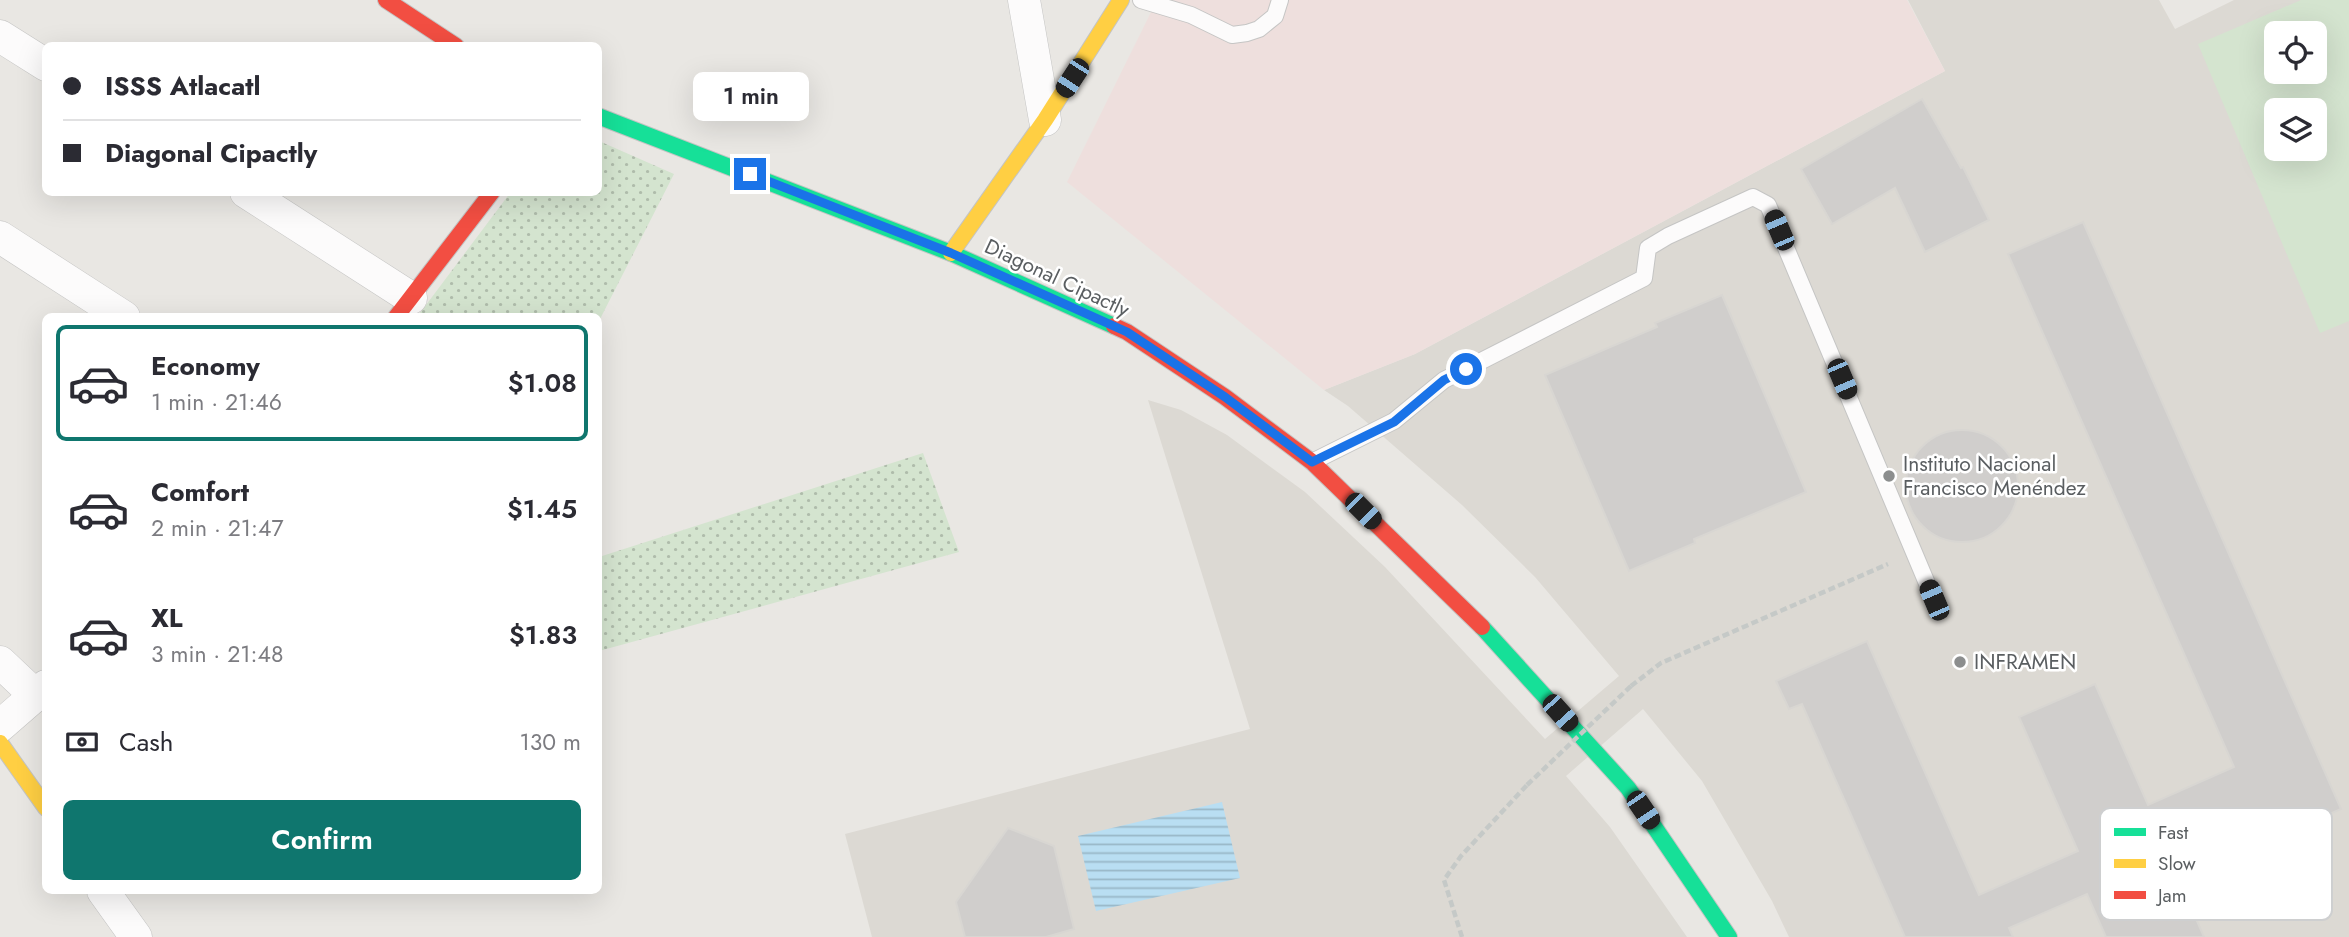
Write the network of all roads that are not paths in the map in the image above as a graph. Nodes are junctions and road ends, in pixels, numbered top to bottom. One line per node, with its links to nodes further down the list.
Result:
1 (386, 0): 7 (street)
2 (1024, 0): 10 (street)
3 (1121, 0): 10 (street)
4 (1141, 0): 5 (lane)
5 (1280, 0)
6 (0, 36): 8 (street)
7 (450, 42)
8 (42, 62)
9 (602, 118): 14 (street, Diagonal Cipactly)
10 (1045, 120): 14 (street)
11 (251, 196): 15 (street)
12 (489, 196): 15 (street)
13 (0, 237): 16 (street)
14 (951, 253): 17 (street, Diagonal Cipactly)
15 (403, 307)
16 (118, 313)
17 (1312, 462): 18 (lane); 26 (street, Diagonal Cipactly)
18 (1934, 600)
19 (0, 662): 20 (street)
20 (40, 690): 21 (street)
21 (0, 726)
22 (0, 743): 23 (street)
23 (42, 802)
24 (105, 894): 25 (street)
25 (136, 937)
26 (1730, 937)

